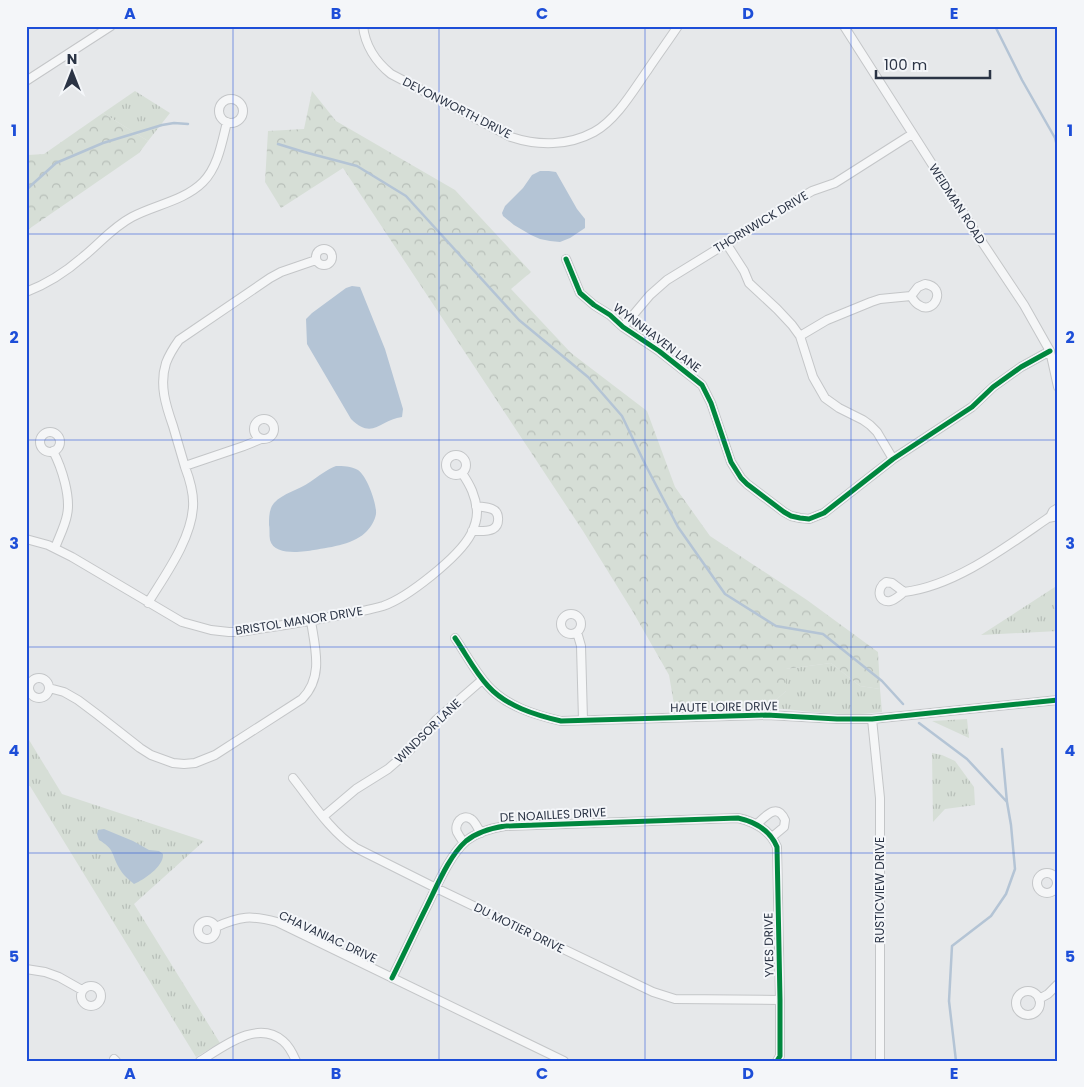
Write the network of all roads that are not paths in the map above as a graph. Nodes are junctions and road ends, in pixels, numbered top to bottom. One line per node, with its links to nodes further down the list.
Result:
1 (111, 26): 5 (street)
2 (363, 26): 3 (street, DEVONWORTH DRIVE)
3 (678, 26)
4 (844, 26): 7 (street, WEIDMAN ROAD)
5 (26, 81)
6 (227, 122): 11 (street)
7 (912, 134): 8 (street, THORNWICK DRIVE); 15 (street, WEIDMAN ROAD)
8 (726, 243): 13 (street, THORNWICK DRIVE); 14 (street)
9 (566, 259): 13 (street, WYNNHAVEN LANE)
10 (316, 260): 20 (street)
11 (26, 292)
12 (911, 296): 14 (street)
13 (623, 327): 19 (street, WYNNHAVEN LANE)
14 (800, 336): 19 (street)
15 (1050, 351): 16 (street, WEIDMAN ROAD); 19 (street)
16 (1058, 387)
17 (261, 438): 20 (street)
18 (53, 452): 27 (street)
19 (893, 459)
20 (185, 466): 29 (street)
21 (462, 473): 22 (street, BRISTOL MANOR DRIVE)
22 (476, 506): 25 (street, BRISTOL MANOR DRIVE); 25 (street)
23 (1058, 508): 24 (street)
24 (1054, 517): 28 (street)
25 (472, 531): 30 (street, BRISTOL MANOR DRIVE)
26 (26, 539): 27 (street, BRISTOL MANOR DRIVE)
27 (55, 548): 29 (street, BRISTOL MANOR DRIVE)
28 (904, 592)
29 (148, 603): 30 (street, BRISTOL MANOR DRIVE)
30 (312, 621): 34 (street)
31 (577, 632): 37 (street)
32 (455, 638): 33 (street, HAUTE LOIRE DRIVE)
33 (482, 680): 37 (street, HAUTE LOIRE DRIVE); 39 (street, WINDSOR LANE)
34 (48, 688)
35 (1058, 700): 36 (street, HAUTE LOIRE DRIVE)
36 (872, 719): 37 (street, HAUTE LOIRE DRIVE); 56 (street, RUSTICVIEW DRIVE)
37 (583, 720)
38 (293, 778): 39 (street, DU MOTIER DRIVE)
39 (324, 816): 44 (street, DU MOTIER DRIVE)
40 (757, 824): 41 (street, DE NOAILLES DRIVE); 42 (street, DE NOAILLES DRIVE); 42 (street)
41 (481, 833): 43 (street, DE NOAILLES DRIVE); 43 (street)
42 (770, 834): 51 (street, YVES DRIVE)
43 (464, 843): 44 (street, DE NOAILLES DRIVE)
44 (436, 888): 47 (street, DE NOAILLES DRIVE); 51 (street, DU MOTIER DRIVE)
45 (216, 927): 47 (street, CHAVANIAC DRIVE)
46 (26, 969): 49 (street)
47 (392, 978): 54 (street, CHAVANIAC DRIVE)
48 (1058, 984): 50 (street)
49 (82, 990)
50 (1039, 999)
51 (780, 1000): 55 (street, YVES DRIVE)
52 (200, 1061): 53 (street)
53 (296, 1061)
54 (564, 1061)
55 (778, 1061)
56 (880, 1061)

